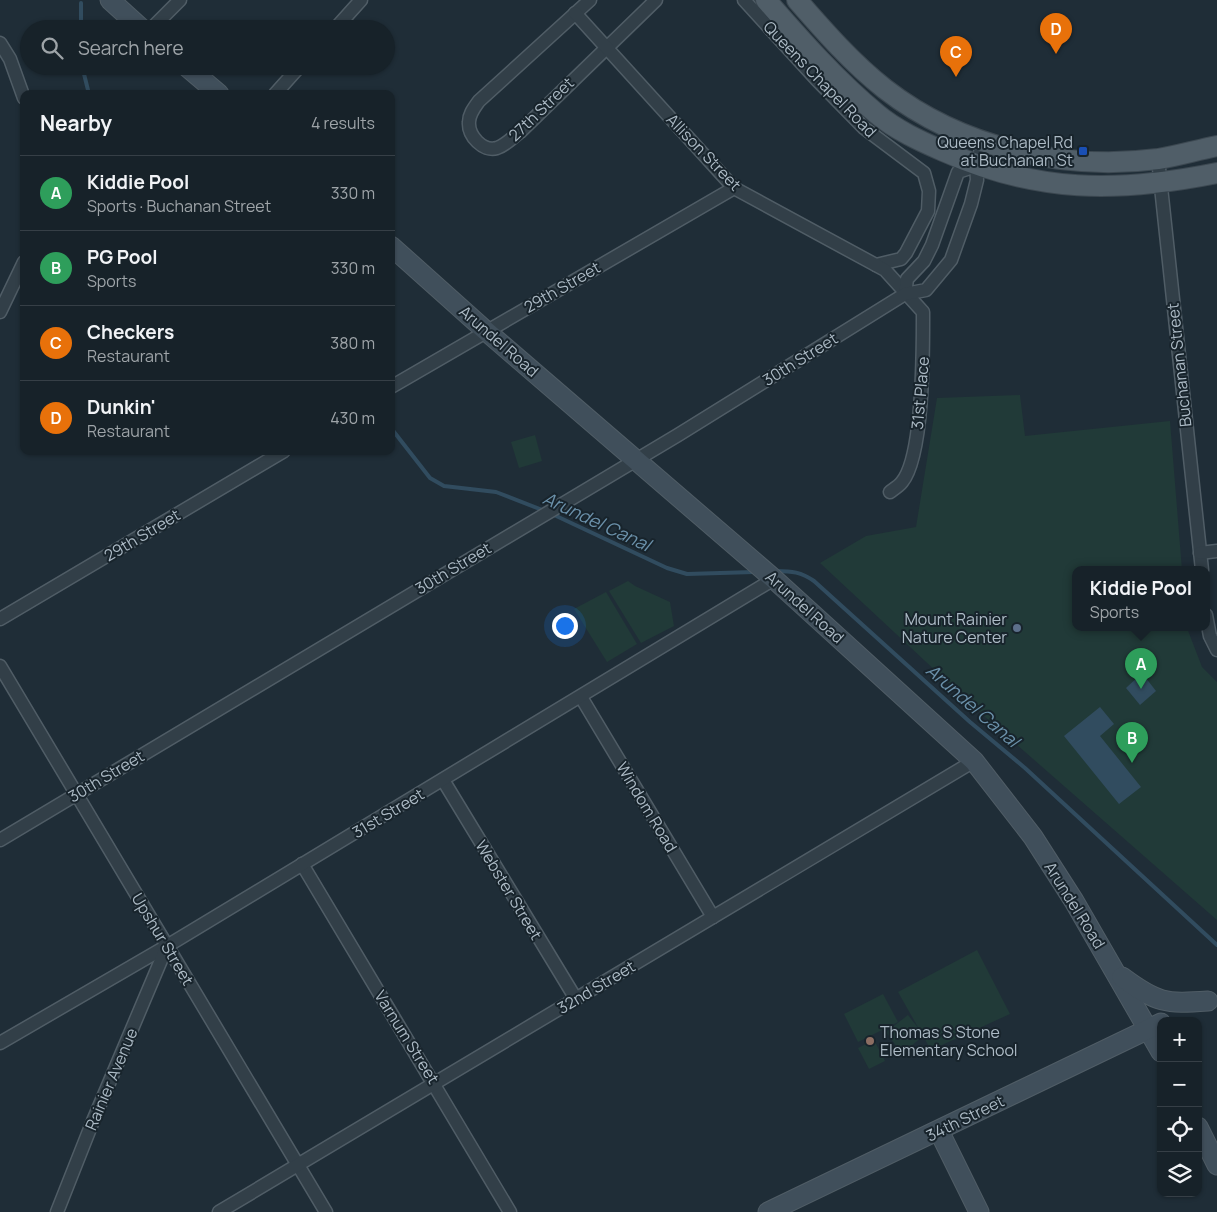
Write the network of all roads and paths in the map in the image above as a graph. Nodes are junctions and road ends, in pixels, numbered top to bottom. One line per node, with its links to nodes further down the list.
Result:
1 (110, 0): 10 (street)
2 (180, 0): 11 (street)
3 (361, 0): 12 (street)
4 (590, 0): 9 (street, 27th Street)
5 (656, 0): 14 (street, 27th Street)
6 (744, 0): 28 (street, Queens Chapel Road)
7 (766, 0): 23 (main road, Queens Chapel Road)
8 (797, 0): 20 (main road)
9 (575, 13): 14 (street, Allison Street); 14 (street, 27th Street)
10 (132, 20)
11 (160, 20)
12 (343, 20)
13 (0, 43): 17 (street)
14 (605, 47): 26 (street, Allison Street)
15 (197, 75): 18 (street)
16 (292, 75): 19 (street)
17 (21, 90)
18 (214, 90)
19 (278, 90)
20 (983, 142): 22 (main road); 23 (street, 30th Street)
21 (1217, 146): 22 (main road)
22 (1158, 159): 25 (street, Buchanan Street)
23 (976, 166): 25 (main road, Queens Chapel Road); 30 (street); 30 (street, 30th Street)
24 (1217, 173): 25 (main road, Queens Chapel Road)
25 (1160, 183): 38 (street, Buchanan Street)
26 (734, 188): 28 (street, Allison Street); 32 (street, 29th Street)
27 (395, 250): 32 (street, Arundel Road)
28 (876, 265): 30 (street, Allison Street)
29 (20, 273): 31 (street)
30 (905, 294): 35 (street, 30th Street); 36 (street, 31st Place)
31 (0, 312)
32 (486, 331): 33 (street, 29th Street); 35 (street, Arundel Road)
33 (395, 384)
34 (277, 455): 41 (street, 29th Street)
35 (637, 459): 40 (street, Arundel Road); 48 (street, 30th Street)
36 (890, 492)
37 (1217, 551): 38 (street)
38 (1200, 553): 39 (street, Buchanan Street)
39 (1202, 566)
40 (774, 579): 45 (street, 31st Street); 46 (street, Arundel Road)
41 (0, 620)
42 (1209, 631): 43 (street)
43 (1217, 650)
44 (0, 666): 48 (street, Upshur Street)
45 (581, 696): 47 (street, 31st Street); 51 (street, Windom Road)
46 (974, 761): 51 (street, 32nd Street); 53 (street, Arundel Road)
47 (443, 780): 50 (street, 31st Street); 54 (street, Webster Street)
48 (76, 794): 49 (street, 30th Street); 52 (street, Upshur Street)
49 (0, 840)
50 (302, 864): 52 (street, 31st Street); 59 (street, Varnum Street)
51 (713, 917): 54 (street, 32nd Street)
52 (167, 946): 58 (street, 31st Street); 62 (street, Upshur Street); 64 (street, Rainier Avenue)
53 (1116, 973): 55 (street); 57 (street, Arundel Road)
54 (576, 999): 59 (street, 32nd Street)
55 (1212, 999): 56 (street)
56 (1175, 1017)
57 (1154, 1027): 60 (street, 34th Street)
58 (0, 1043)
59 (435, 1083): 62 (street, 32nd Street); 67 (street, Varnum Street)
60 (939, 1131): 68 (street, 34th Street); 69 (street)
61 (1202, 1135): 63 (street)
62 (298, 1165): 65 (street, 32nd Street); 66 (street, Upshur Street)
63 (1217, 1165)
64 (57, 1212)
65 (219, 1212)
66 (326, 1212)
67 (510, 1212)
68 (768, 1212)
69 (980, 1212)

